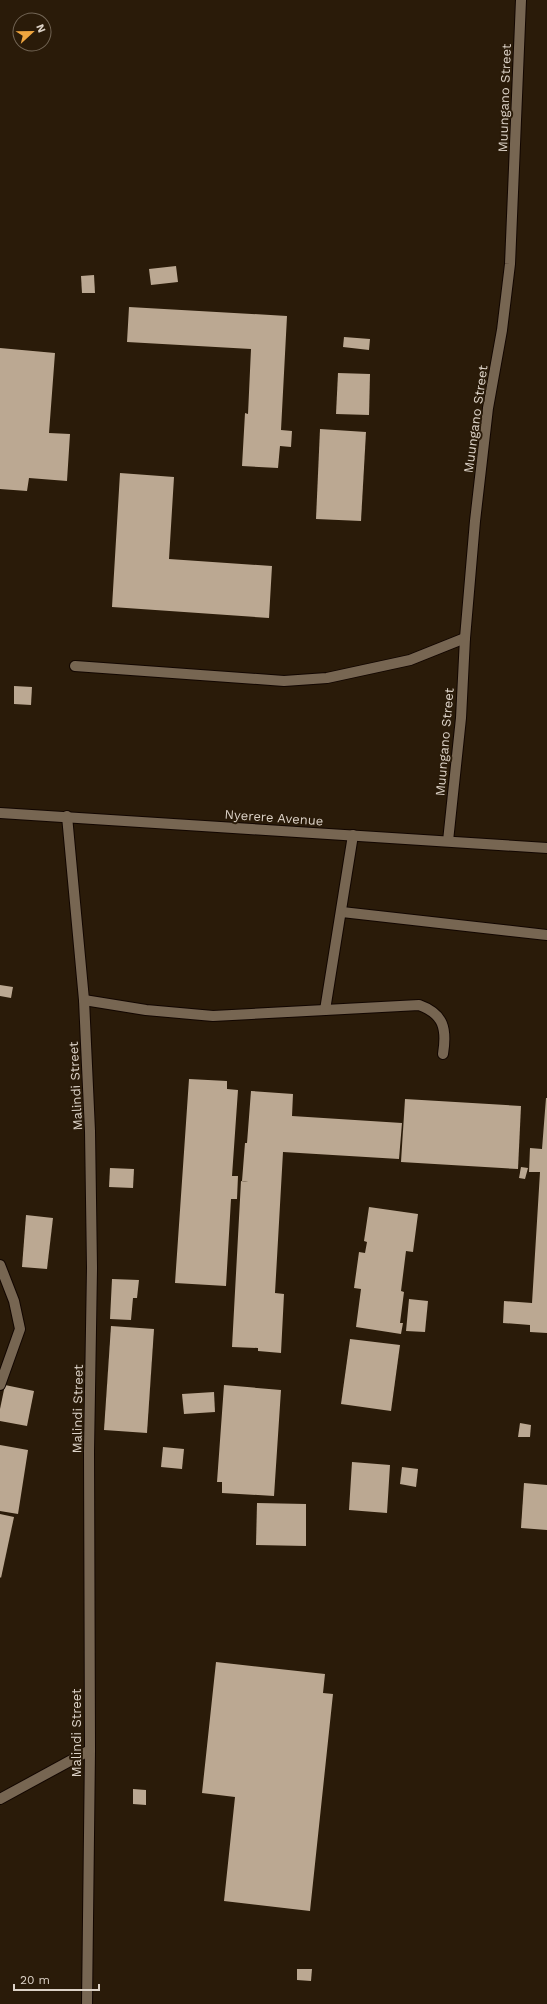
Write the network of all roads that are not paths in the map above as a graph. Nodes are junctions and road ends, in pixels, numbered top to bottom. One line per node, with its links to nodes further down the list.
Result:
1 (521, 0): 2 (street, Muungano Street)
2 (465, 638): 3 (street); 7 (street, Muungano Street)
3 (75, 666)
4 (0, 813): 5 (street, Nyerere Avenue)
5 (67, 816): 6 (street, Nyerere Avenue); 11 (street, Malindi Street)
6 (353, 835): 7 (street, Nyerere Avenue); 9 (street)
7 (448, 841): 8 (street, Nyerere Avenue)
8 (547, 848)
9 (342, 912): 10 (street); 12 (street)
10 (547, 935)
11 (84, 1000): 12 (street); 16 (street, Malindi Street)
12 (325, 1010): 13 (street)
13 (443, 1054)
14 (0, 1265): 15 (street)
15 (0, 1385)
16 (90, 1750): 17 (street); 18 (street, Malindi Street)
17 (0, 1799)
18 (87, 2004)

